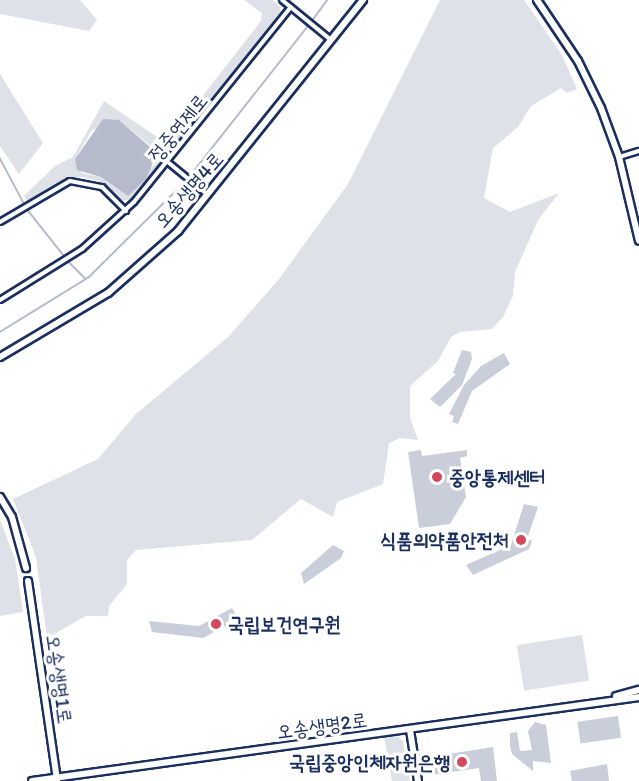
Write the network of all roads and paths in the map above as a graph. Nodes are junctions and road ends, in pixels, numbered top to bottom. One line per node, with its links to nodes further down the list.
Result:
1 (282, 0): 4 (street)
2 (363, 0): 5 (street, 오송생명4로)
3 (537, 0): 7 (street)
4 (291, 7): 5 (street); 8 (street, 정중연제로)
5 (331, 40): 9 (street, 오송생명4로)
6 (639, 151): 7 (street)
7 (619, 157): 12 (street)
8 (171, 164): 9 (street); 10 (street, 정중연제로)
9 (207, 194): 14 (street, 오송생명4로)
10 (126, 211): 11 (street); 13 (street, 정중연제로)
11 (0, 222)
12 (639, 241)
13 (0, 300)
14 (0, 357)
15 (0, 497): 16 (street)
16 (26, 568)
17 (28, 581): 22 (street, 오송생명1로)
18 (639, 690): 19 (street, 오송생명2로)
19 (616, 697): 20 (street, 오송생명2로); 21 (street, 오송생명2로)
20 (639, 697)
21 (410, 730): 22 (street, 오송생명2로); 24 (street)
22 (57, 779): 23 (street, 오송생명2로)
23 (32, 781)
24 (418, 781)

